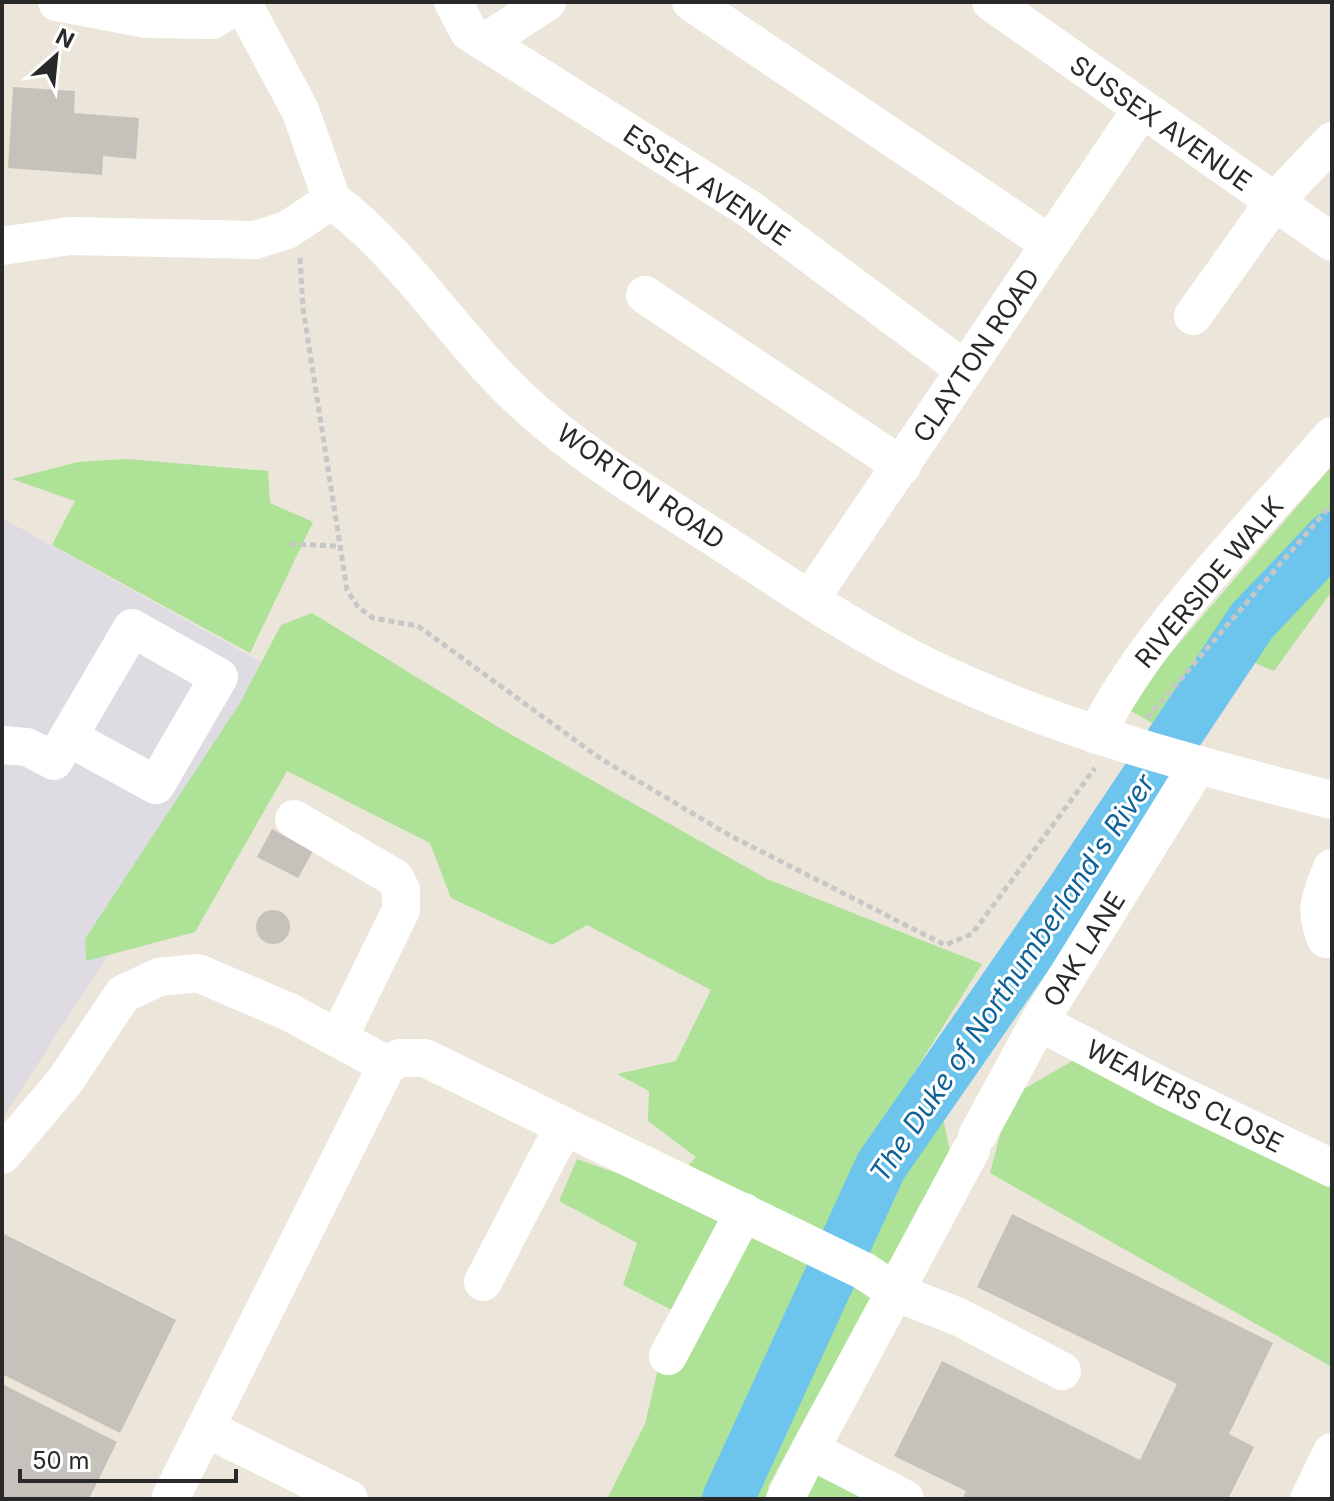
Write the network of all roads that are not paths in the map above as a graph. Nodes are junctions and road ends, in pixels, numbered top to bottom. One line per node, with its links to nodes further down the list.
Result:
1 (57, 2): 2 (street)
2 (242, 2): 10 (street)
3 (453, 2): 7 (street, ESSEX AVENUE)
4 (547, 2): 7 (street)
5 (691, 2): 13 (street)
6 (991, 2): 8 (street, SUSSEX AVENUE)
7 (485, 42): 17 (street, ESSEX AVENUE)
8 (1141, 110): 11 (street, SUSSEX AVENUE); 13 (street, CLAYTON ROAD)
9 (1332, 141): 11 (street)
10 (332, 200): 14 (street); 20 (street, WORTON ROAD)
11 (1274, 202): 12 (street, SUSSEX AVENUE); 16 (street)
12 (1332, 242)
13 (1050, 244): 17 (street, CLAYTON ROAD)
14 (2, 246)
15 (645, 295): 19 (street)
16 (1193, 316)
17 (964, 369): 19 (street, CLAYTON ROAD)
18 (1332, 436): 22 (street, RIVERSIDE WALK)
19 (902, 466): 20 (street, CLAYTON ROAD)
20 (810, 599): 22 (street, WORTON ROAD)
21 (68, 737): 23 (street)
22 (1113, 740): 24 (street, WORTON ROAD)
23 (2, 745)
24 (1189, 762): 25 (street, WORTON ROAD); 29 (street, OAK LANE)
25 (1332, 800)
26 (294, 819): 30 (street)
27 (1332, 868): 28 (street)
28 (1326, 939)
29 (1039, 1022): 34 (street, WEAVERS CLOSE); 37 (street, OAK LANE)
30 (339, 1037): 31 (street); 33 (street)
31 (387, 1065): 32 (street); 40 (street)
32 (564, 1126): 35 (street); 36 (street)
33 (2, 1155)
34 (1332, 1168)
35 (744, 1212): 37 (street); 38 (street)
36 (483, 1282)
37 (885, 1284): 39 (street); 41 (street, OAK LANE)
38 (668, 1356)
39 (1062, 1371)
40 (205, 1428): 43 (street); 44 (street)
41 (810, 1450): 45 (street, OAK LANE); 46 (street)
42 (1332, 1452): 47 (street)
43 (170, 1499)
44 (349, 1499)
45 (785, 1499)
46 (905, 1499)
47 (1309, 1499)

